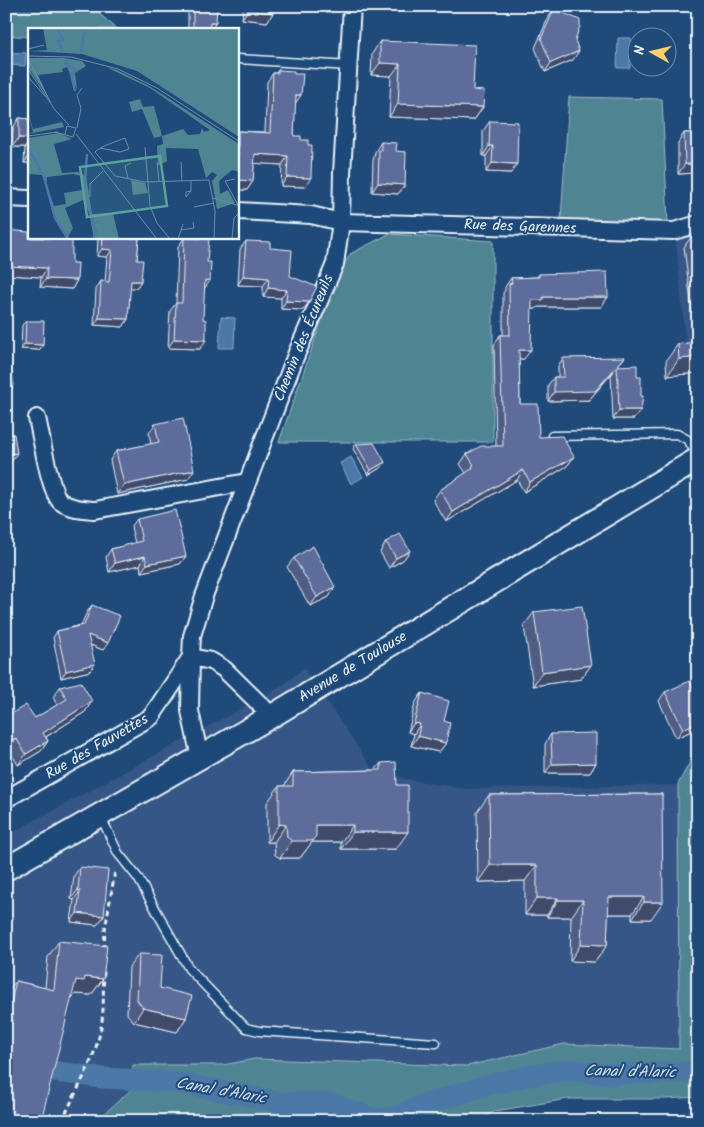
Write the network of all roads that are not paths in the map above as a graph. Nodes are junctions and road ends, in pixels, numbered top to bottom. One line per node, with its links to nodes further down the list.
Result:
1 (352, 6): 3 (street, Chemin des Écureuils)
2 (239, 60): 3 (lane)
3 (349, 66): 7 (street, Chemin des Écureuils)
4 (6, 198): 5 (street)
5 (28, 199)
6 (239, 210): 7 (street, Rue des Garennes)
7 (342, 222): 8 (street, Rue des Garennes); 13 (street, Chemin des Écureuils)
8 (698, 224)
9 (37, 418): 13 (street)
10 (552, 436): 11 (lane)
11 (698, 456)
12 (698, 460): 15 (main road, Avenue de Toulouse)
13 (247, 482): 14 (street, Chemin des Écureuils)
14 (192, 657): 15 (street); 16 (street, Chemin des Écureuils); 17 (street, Rue des Fauvettes)
15 (272, 716): 16 (main road, Avenue de Toulouse)
16 (200, 758): 18 (main road, Avenue de Toulouse)
17 (6, 799)
18 (100, 815): 19 (main road, Avenue de Toulouse); 20 (lane)
19 (6, 869)
20 (436, 1043)

